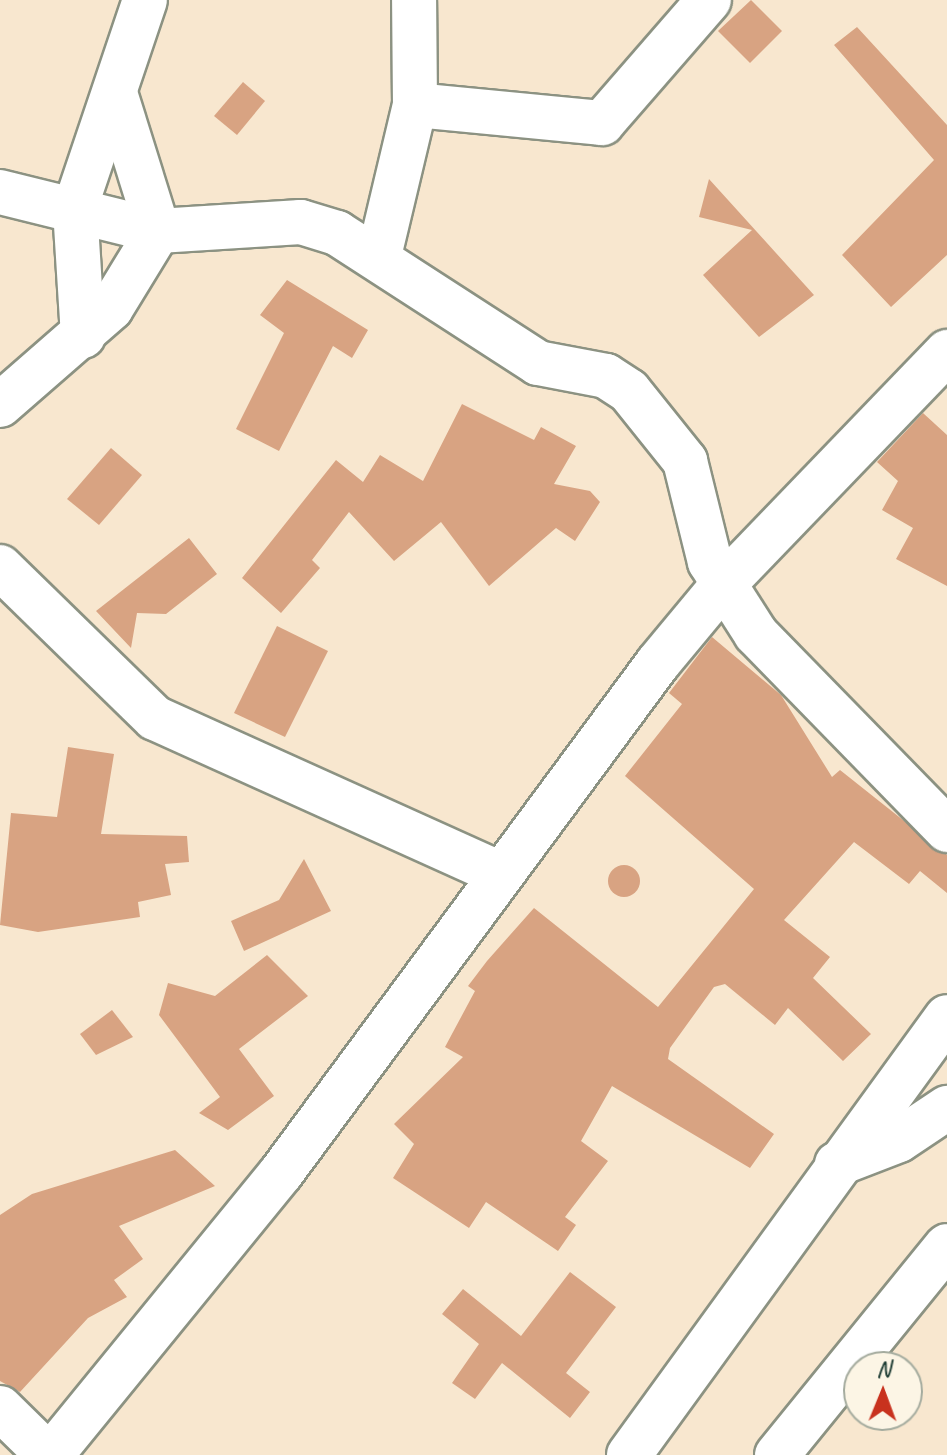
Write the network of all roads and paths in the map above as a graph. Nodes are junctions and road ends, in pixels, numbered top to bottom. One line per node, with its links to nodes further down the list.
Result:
1 (145, 0): 4 (street)
2 (414, 0): 5 (street)
3 (709, 0): 5 (street)
4 (115, 93): 7 (street); 8 (street)
5 (415, 105): 9 (street)
6 (0, 192): 7 (street)
7 (75, 208): 8 (street); 10 (street)
8 (158, 231): 9 (street); 10 (street)
9 (379, 256): 14 (street)
10 (83, 336): 12 (street)
11 (947, 352): 14 (street)
12 (0, 405)
13 (0, 567): 16 (street)
14 (722, 586): 15 (street); 16 (street)
15 (947, 830)
16 (500, 874): 22 (street)
17 (947, 1017): 19 (street)
18 (947, 1108): 19 (street)
19 (837, 1164): 23 (street)
20 (947, 1246): 24 (street)
21 (0, 1408): 22 (street)
22 (49, 1455)
23 (629, 1455)
24 (777, 1455)

